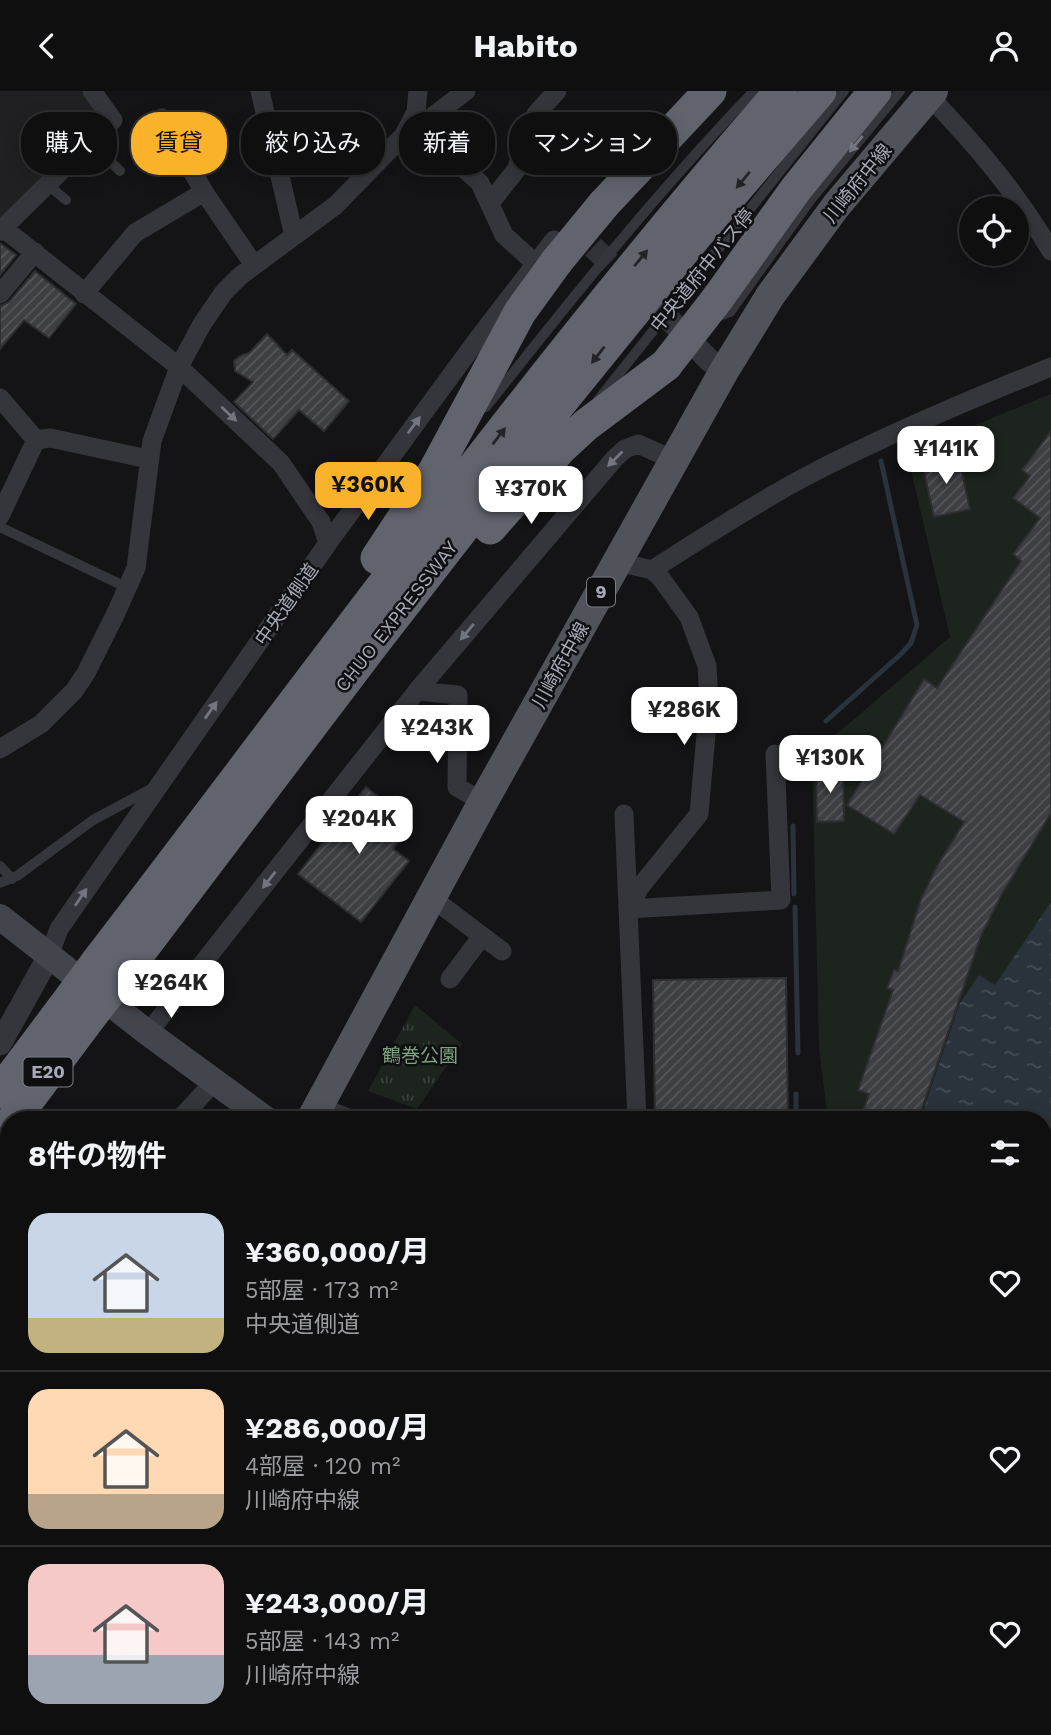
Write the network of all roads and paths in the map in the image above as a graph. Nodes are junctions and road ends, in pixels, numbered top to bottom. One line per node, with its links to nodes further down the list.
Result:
1 (92, 91): 15 (street)
2 (260, 91): 30 (street)
3 (418, 91): 16 (street)
4 (466, 91): 17 (street)
5 (557, 91): 27 (street)
6 (687, 91): 28 (street, 中央道側道)
7 (710, 91): 34 (highway, bridge)
8 (754, 91): 43 (lane)
9 (781, 91): 68 (highway, CHUO EXPRESSWAY / E20, one-way to 9)
10 (820, 91): 68 (highway, CHUO EXPRESSWAY / E20, one-way to 68)
11 (844, 91): 46 (lane, 中央道府中バス停)
12 (875, 91): 46 (highway, bridge)
13 (900, 91): 38 (lane, one-way to 38)
14 (931, 93): 32 (street); 41 (main road, 川崎府中線 / 9)
15 (107, 112)
16 (416, 112)
17 (434, 112)
18 (399, 140): 30 (street)
19 (117, 168): 20 (lane)
20 (120, 171)
21 (56, 175): 24 (street)
22 (194, 175): 25 (street)
23 (471, 175): 27 (street)
24 (47, 184): 26 (lane); 29 (street)
25 (204, 192): 35 (street); 36 (street)
26 (66, 200)
27 (490, 203): 34 (street)
28 (568, 224): 31 (street); 34 (street, 中央道側道)
29 (1, 229): 33 (street)
30 (293, 236): 35 (street)
31 (593, 247)
32 (1051, 251)
33 (35, 252): 36 (street); 37 (street)
34 (546, 262): 49 (highway); 52 (street, 中央道側道, one-way to 34)
35 (254, 265): 39 (street)
36 (85, 293): 39 (street)
37 (0, 294)
38 (685, 335): 41 (street)
39 (179, 367): 47 (street); 52 (street, one-way to 52)
40 (1051, 367): 54 (street)
41 (724, 371): 48 (main road, 川崎府中線 / 9)
42 (0, 398): 45 (street)
43 (478, 417)
44 (469, 428): 49 (lane)
45 (36, 440): 47 (street); 50 (street)
46 (560, 449): 68 (highway)
47 (148, 459): 55 (street)
48 (674, 460): 53 (main road, 川崎府中線 / 9); 56 (street, one-way to 56)
49 (435, 470): 68 (highway)
50 (0, 516)
51 (0, 527): 55 (lane)
52 (328, 543): 59 (street, 中央道側道, one-way to 52)
53 (618, 562): 54 (street); 60 (main road, 川崎府中線 / 9)
54 (652, 570): 66 (street)
55 (128, 588): 57 (street)
56 (417, 691): 60 (street); 74 (street, one-way to 74)
57 (0, 749)
58 (775, 754): 66 (street)
59 (157, 786): 63 (lane); 71 (street, 中央道側道, one-way to 59)
60 (483, 802): 65 (main road, 川崎府中線 / 9)
61 (624, 814): 66 (street)
62 (0, 866): 63 (lane)
63 (12, 879): 64 (lane)
64 (0, 883)
65 (432, 898): 69 (street); 81 (main road, 川崎府中線 / 9)
66 (628, 909): 82 (street)
67 (0, 916): 71 (main road)
68 (146, 922): 72 (highway, CHUO EXPRESSWAY / E20)
69 (482, 936): 70 (street); 73 (street)
70 (502, 951)
71 (48, 956): 74 (main road); 75 (street, 中央道側道)
72 (109, 970): 77 (highway, CHUO EXPRESSWAY / E20, bridge); 78 (highway, CHUO EXPRESSWAY / E20, bridge)
73 (450, 979)
74 (148, 1033): 76 (main road)
75 (0, 1045)
76 (214, 1082): 79 (street); 80 (main road)
77 (0, 1092)
78 (19, 1111)
79 (187, 1111)
80 (254, 1111)
81 (315, 1111)
82 (637, 1111)

